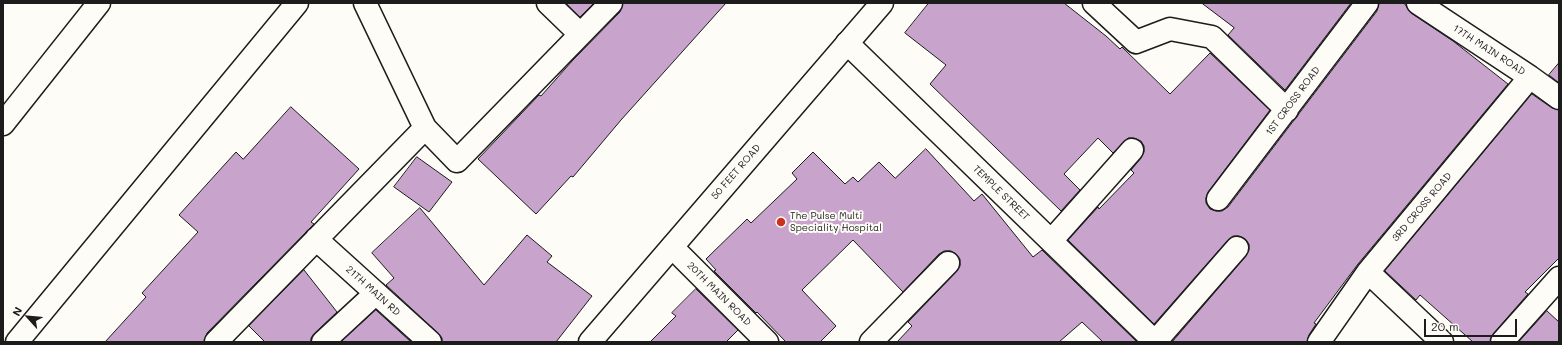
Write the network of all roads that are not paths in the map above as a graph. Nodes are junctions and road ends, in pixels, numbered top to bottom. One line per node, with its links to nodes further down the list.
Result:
1 (98, 3): 15 (street)
2 (297, 3): 27 (street)
3 (364, 3): 16 (street)
4 (548, 3): 10 (street)
5 (610, 3): 10 (street)
6 (882, 3): 11 (street, 50 FEET ROAD)
7 (1094, 3): 14 (street)
8 (1367, 3): 14 (street, 1ST CROSS ROAD)
9 (1418, 3): 12 (street, 17TH MAIN ROAD)
10 (580, 34): 16 (street)
11 (847, 44): 20 (street, TEMPLE STREET); 21 (street, 50 FEET ROAD)
12 (1530, 77): 13 (street, 17TH MAIN ROAD); 24 (street, 3RD CROSS ROAD)
13 (1559, 98)
14 (1287, 110): 18 (street, 1ST CROSS ROAD)
15 (5, 118)
16 (425, 128): 19 (street)
17 (1132, 150): 20 (street)
18 (1218, 199)
19 (316, 239): 26 (street, 21TH MAIN RD); 28 (street)
20 (1050, 241): 34 (street, TEMPLE STREET)
21 (672, 247): 31 (street, 50 FEET ROAD); 32 (street, 20TH MAIN ROAD)
22 (1237, 248): 34 (street)
23 (948, 263): 33 (street)
24 (1368, 272): 35 (street, 3RD CROSS ROAD); 36 (street)
25 (1559, 278): 37 (street)
26 (376, 293): 29 (street); 30 (street, 21TH MAIN RD)
27 (17, 342)
28 (216, 342)
29 (323, 342)
30 (430, 342)
31 (590, 342)
32 (767, 342)
33 (871, 342)
34 (1155, 342)
35 (1319, 342)
36 (1442, 342)
37 (1502, 342)

